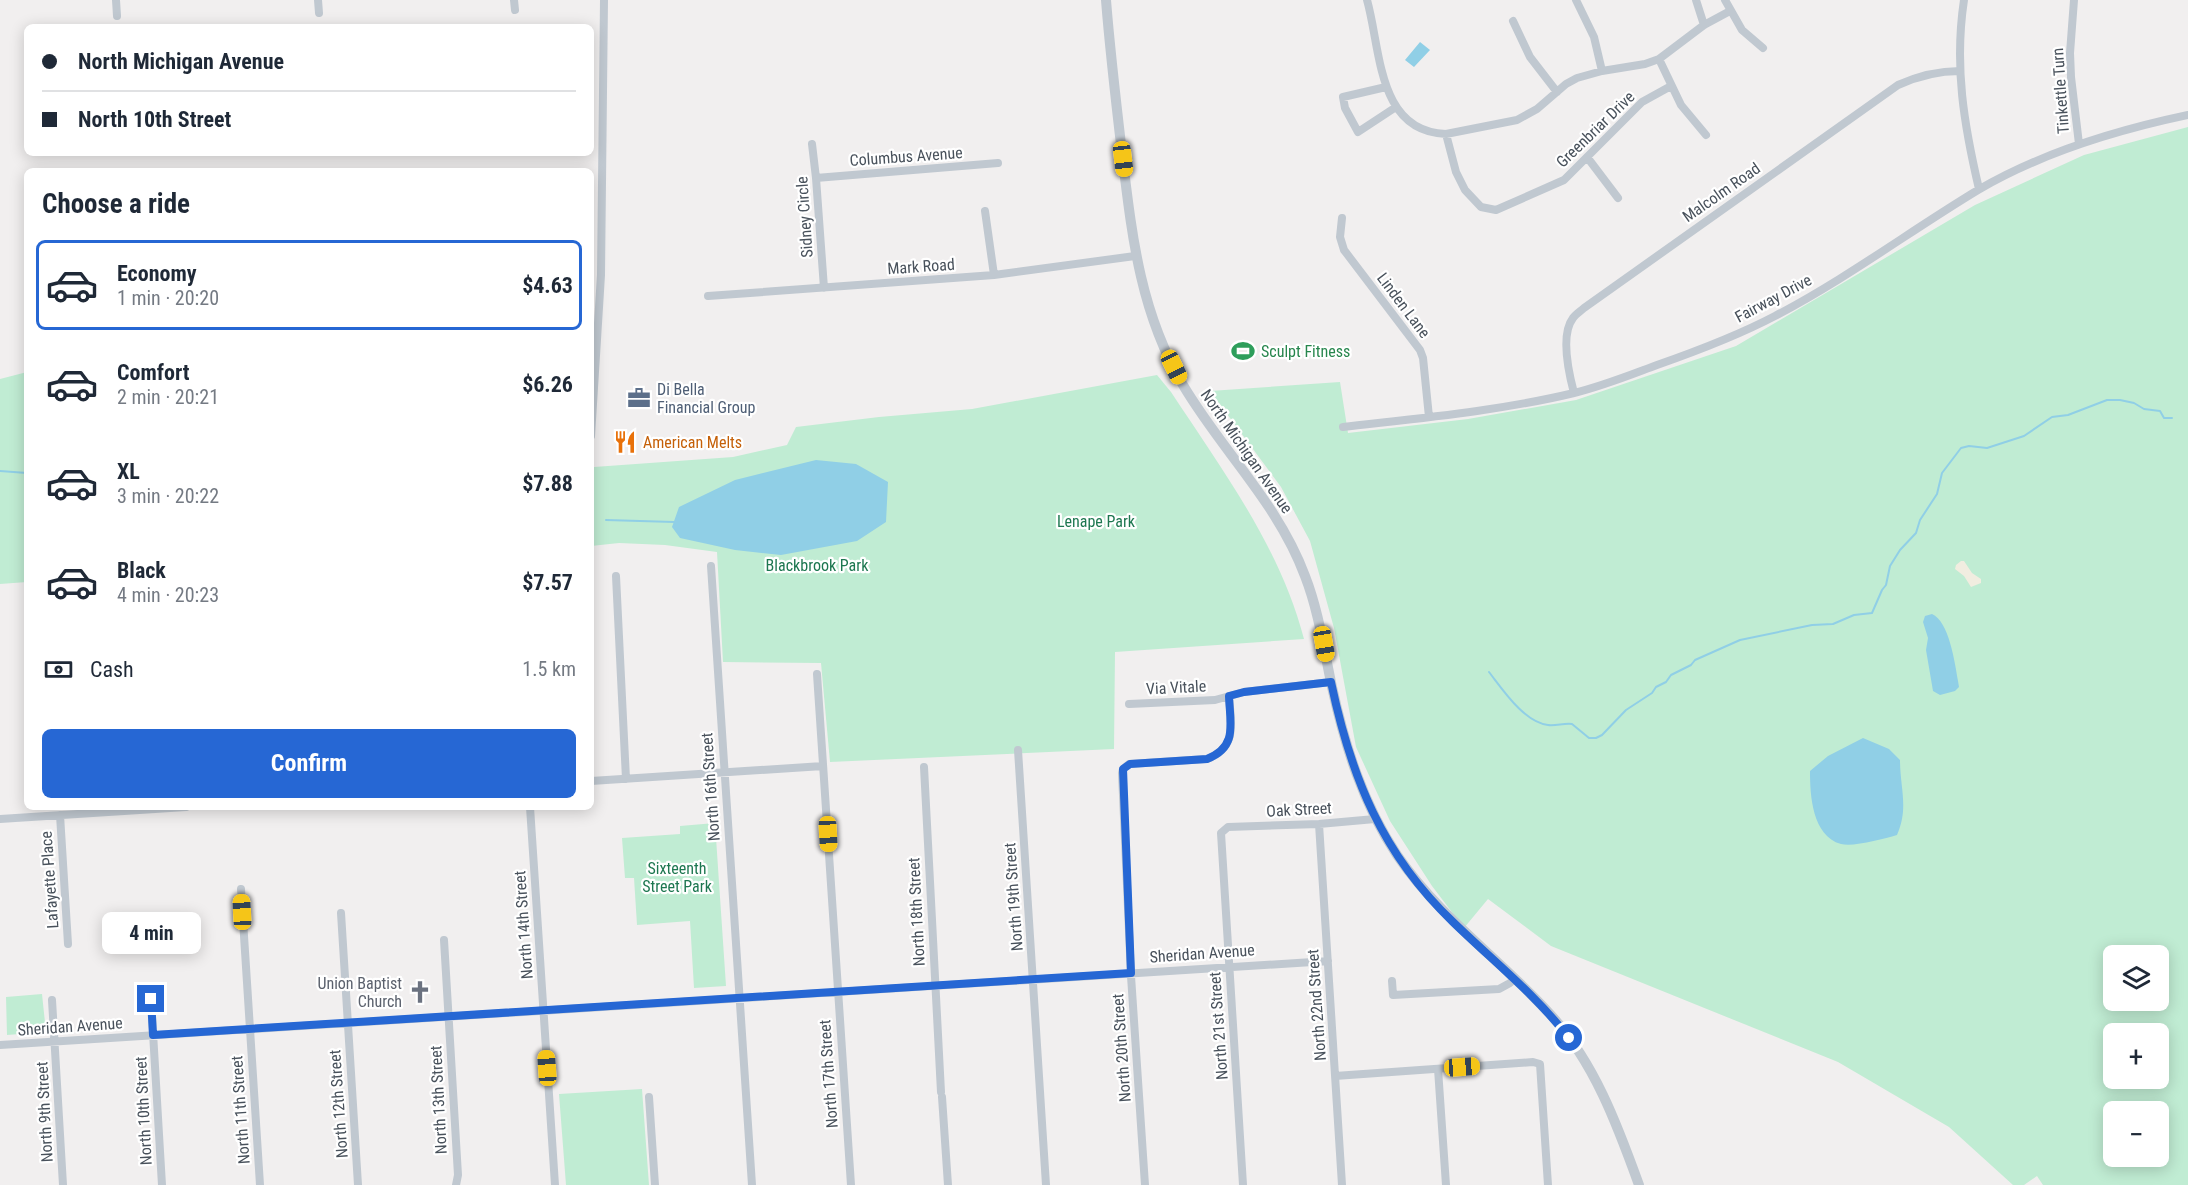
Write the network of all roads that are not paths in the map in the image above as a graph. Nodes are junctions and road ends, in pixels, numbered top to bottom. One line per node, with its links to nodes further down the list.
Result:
1 (116, 0): 13 (street)
2 (318, 0): 12 (street)
3 (604, 0): 40 (street)
4 (1106, 0): 36 (street, North Michigan Avenue)
5 (1367, 0): 21 (street)
6 (1576, 0): 18 (street)
7 (1696, 0): 15 (street)
8 (1725, 0): 11 (street)
9 (1964, 0): 19 (street)
10 (2074, 0): 28 (street, Tinkettle Turn)
11 (1730, 11): 15 (street); 16 (street)
12 (320, 13)
13 (117, 16)
14 (1513, 21): 22 (street)
15 (1704, 25): 17 (street)
16 (1763, 48)
17 (1659, 59): 18 (street); 20 (street)
18 (1602, 70): 22 (street)
19 (1960, 71): 32 (street); 41 (street, Malcolm Road)
20 (1671, 86): 26 (street); 29 (street, Greenbriar Drive)
21 (1386, 87): 23 (street); 23 (street)
22 (1557, 92): 25 (street)
23 (1396, 107): 25 (street)
24 (2188, 115): 28 (street, Fairway Drive)
25 (1446, 134): 29 (street, Greenbriar Drive)
26 (1706, 135)
27 (812, 144): 31 (street, Sidney Circle)
28 (2079, 144): 32 (street, Fairway Drive)
29 (1587, 157): 33 (street)
30 (998, 163): 31 (street, Columbus Avenue)
31 (816, 177): 38 (street, Sidney Circle)
32 (1979, 189): 41 (street, Fairway Drive)
33 (1618, 198)
34 (986, 211): 37 (street)
35 (1342, 218): 42 (street, Linden Lane)
36 (1135, 255): 37 (street, Mark Road); 47 (street, North Michigan Avenue)
37 (994, 275): 38 (street, Mark Road)
38 (824, 288): 39 (street, Mark Road)
39 (708, 296)
40 (594, 388)
41 (1574, 393): 42 (street, Fairway Drive)
42 (1429, 417): 43 (street, Fairway Drive)
43 (1343, 428)
44 (711, 566): 53 (street, North 16th Street)
45 (616, 576): 54 (street)
46 (818, 674): 51 (street, North 17th Street)
47 (1331, 682): 48 (street, Via Vitale); 60 (street, North Michigan Avenue)
48 (1229, 696): 49 (street, Via Vitale); 69 (street, North 20th Street)
49 (1129, 704)
50 (1018, 750): 70 (street, North 19th Street)
51 (823, 766): 53 (street); 74 (street, North 17th Street)
52 (924, 767): 73 (street, North 18th Street)
53 (724, 773): 54 (street); 75 (street, North 16th Street)
54 (626, 779): 55 (street)
55 (594, 781)
56 (139, 810): 58 (street)
57 (530, 810): 78 (street, North 14th Street)
58 (60, 815): 59 (street); 66 (street, Lafayette Place)
59 (0, 819)
60 (1375, 819): 61 (street, Oak Street); 71 (street, North Michigan Avenue)
61 (1319, 824): 62 (street, Oak Street); 67 (street, North 22nd Street)
62 (1225, 830): 68 (street, North 21st Street)
63 (241, 889): 81 (street, North 11th Street)
64 (341, 913): 80 (street, North 12th Street)
65 (444, 940): 79 (street, North 13th Street)
66 (68, 944)
67 (1328, 960): 68 (street, Sheridan Avenue); 86 (street, North 22nd Street)
68 (1229, 967): 69 (street, Sheridan Avenue); 100 (street, North 21st Street)
69 (1131, 973): 70 (street, Sheridan Avenue); 99 (street, North 20th Street)
70 (1033, 979): 73 (street, Sheridan Avenue); 98 (street, North 19th Street)
71 (1514, 979): 72 (street); 104 (street, North Michigan Avenue)
72 (1392, 981)
73 (934, 986): 74 (street, Sheridan Avenue); 97 (street, North 18th Street)
74 (838, 992): 75 (street, Sheridan Avenue); 96 (street, North 17th Street)
75 (740, 998): 78 (street, Sheridan Avenue); 95 (street, North 16th Street)
76 (151, 999): 82 (street, North 10th Street)
77 (52, 1000): 83 (street, North 9th Street)
78 (544, 1010): 79 (street, Sheridan Avenue); 93 (street, North 14th Street)
79 (448, 1017): 80 (street, Sheridan Avenue); 92 (street, North 13th Street)
80 (348, 1023): 81 (street, Sheridan Avenue); 91 (street, North 12th Street)
81 (250, 1029): 82 (street, Sheridan Avenue); 90 (street, North 11th Street)
82 (153, 1035): 83 (street, Sheridan Avenue); 89 (street, North 10th Street)
83 (55, 1042): 84 (street, Sheridan Avenue); 88 (street, North 9th Street)
84 (0, 1045)
85 (1438, 1069): 86 (street); 102 (street); 103 (street)
86 (1335, 1076): 101 (street, North 22nd Street)
87 (649, 1097): 94 (street)
88 (63, 1185)
89 (162, 1185)
90 (260, 1185)
91 (358, 1185)
92 (456, 1185)
93 (555, 1185)
94 (655, 1185)
95 (752, 1185)
96 (850, 1185)
97 (948, 1185)
98 (1046, 1185)
99 (1145, 1185)
100 (1243, 1185)
101 (1342, 1185)
102 (1446, 1185)
103 (1548, 1185)
104 (1639, 1185)

